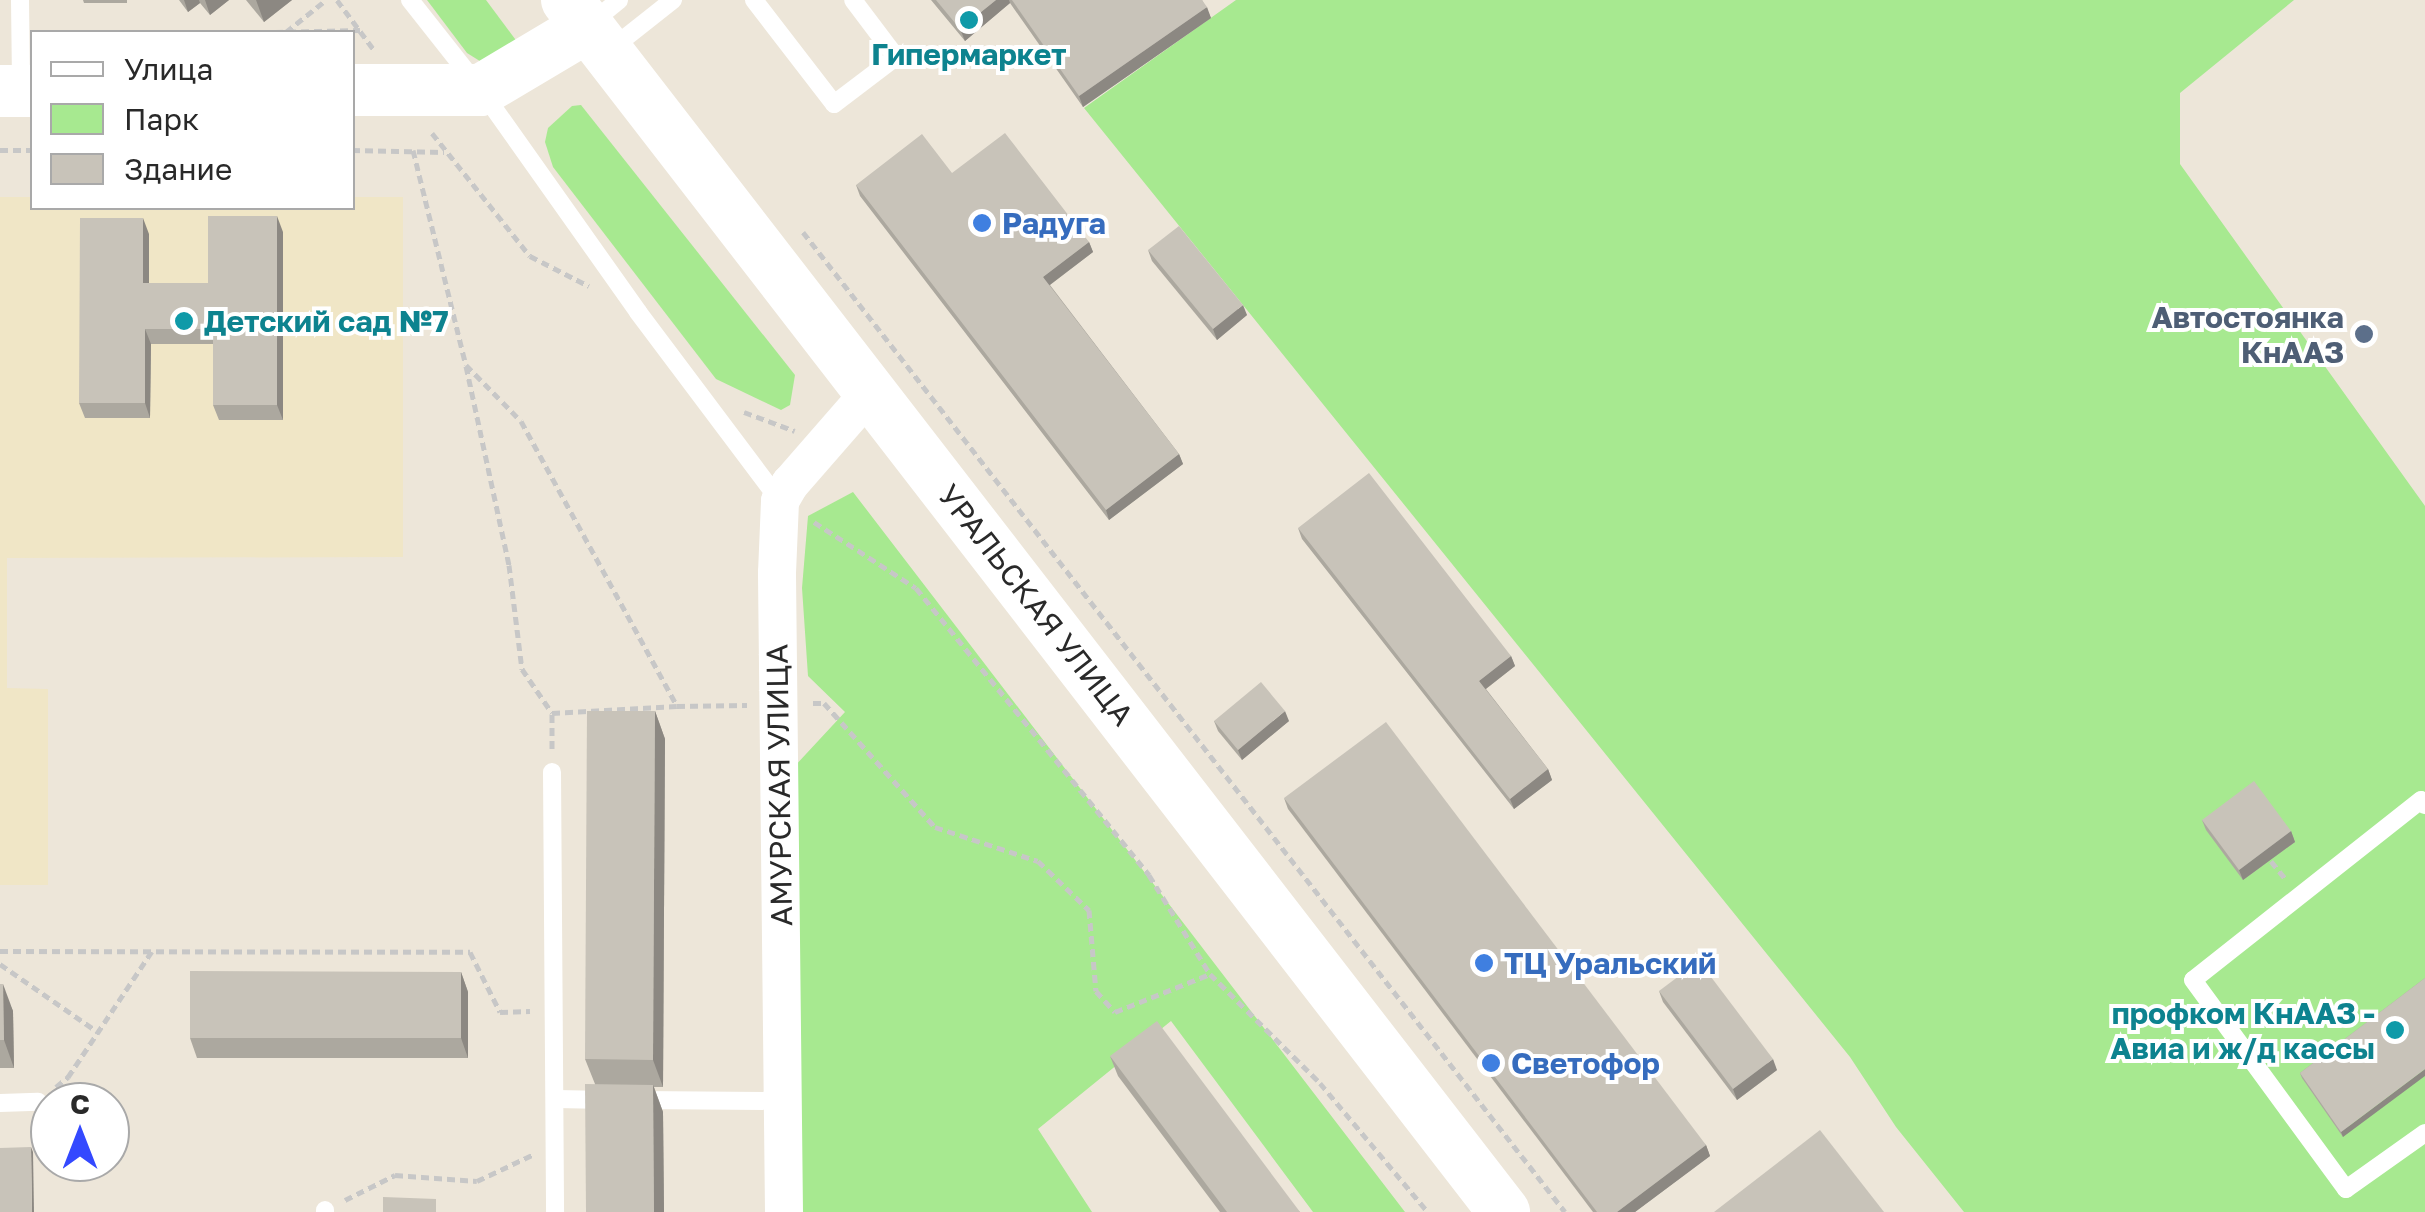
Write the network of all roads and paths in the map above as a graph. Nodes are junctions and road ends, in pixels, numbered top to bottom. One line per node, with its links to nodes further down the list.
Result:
1 (20, 0): 11 (lane)
2 (326, 0): 9 (path)
3 (337, 0): 10 (path)
4 (410, 0): 13 (lane)
5 (673, 0): 8 (lane)
6 (754, 0): 7 (lane)
7 (852, 0)
8 (595, 20): 13 (street); 21 (street, УРАЛЬСКАЯ УЛИЦА)
9 (288, 30)
10 (355, 30)
11 (18, 90)
12 (355, 90): 13 (street)
13 (481, 90): 19 (lane)
14 (0, 150): 15 (path)
15 (30, 150)
16 (355, 150): 17 (path)
17 (413, 150): 19 (path); 20 (path)
18 (800, 228): 50 (path)
19 (638, 312): 22 (lane)
20 (466, 365): 26 (path); 27 (path)
21 (871, 391): 23 (street); 49 (street, УРАЛЬСКАЯ УЛИЦА)
22 (701, 395): 23 (path); 24 (lane)
23 (825, 443): 24 (street)
24 (780, 501): 25 (street, АМУРСКАЯ УЛИЦА); 35 (path)
25 (778, 704): 26 (path); 35 (path); 41 (street, АМУРСКАЯ УЛИЦА)
26 (677, 706): 27 (path)
27 (552, 712): 28 (path)
28 (552, 772): 36 (lane)
29 (2425, 806): 43 (lane)
30 (2271, 862): 31 (path)
31 (2290, 884)
32 (0, 951): 33 (path)
33 (152, 952): 36 (path); 37 (path)
34 (0, 964): 37 (path)
35 (1210, 974): 48 (path)
36 (554, 1010): 39 (lane)
37 (98, 1032): 38 (path)
38 (62, 1082)
39 (556, 1099): 41 (lane); 44 (lane)
40 (30, 1102): 42 (lane)
41 (783, 1102): 47 (street, АМУРСКАЯ УЛИЦА)
42 (0, 1103)
43 (2425, 1133)
44 (555, 1144): 45 (path); 46 (lane)
45 (325, 1211)
46 (555, 1212)
47 (784, 1212)
48 (1428, 1212)
49 (1504, 1212)
50 (1565, 1212)

